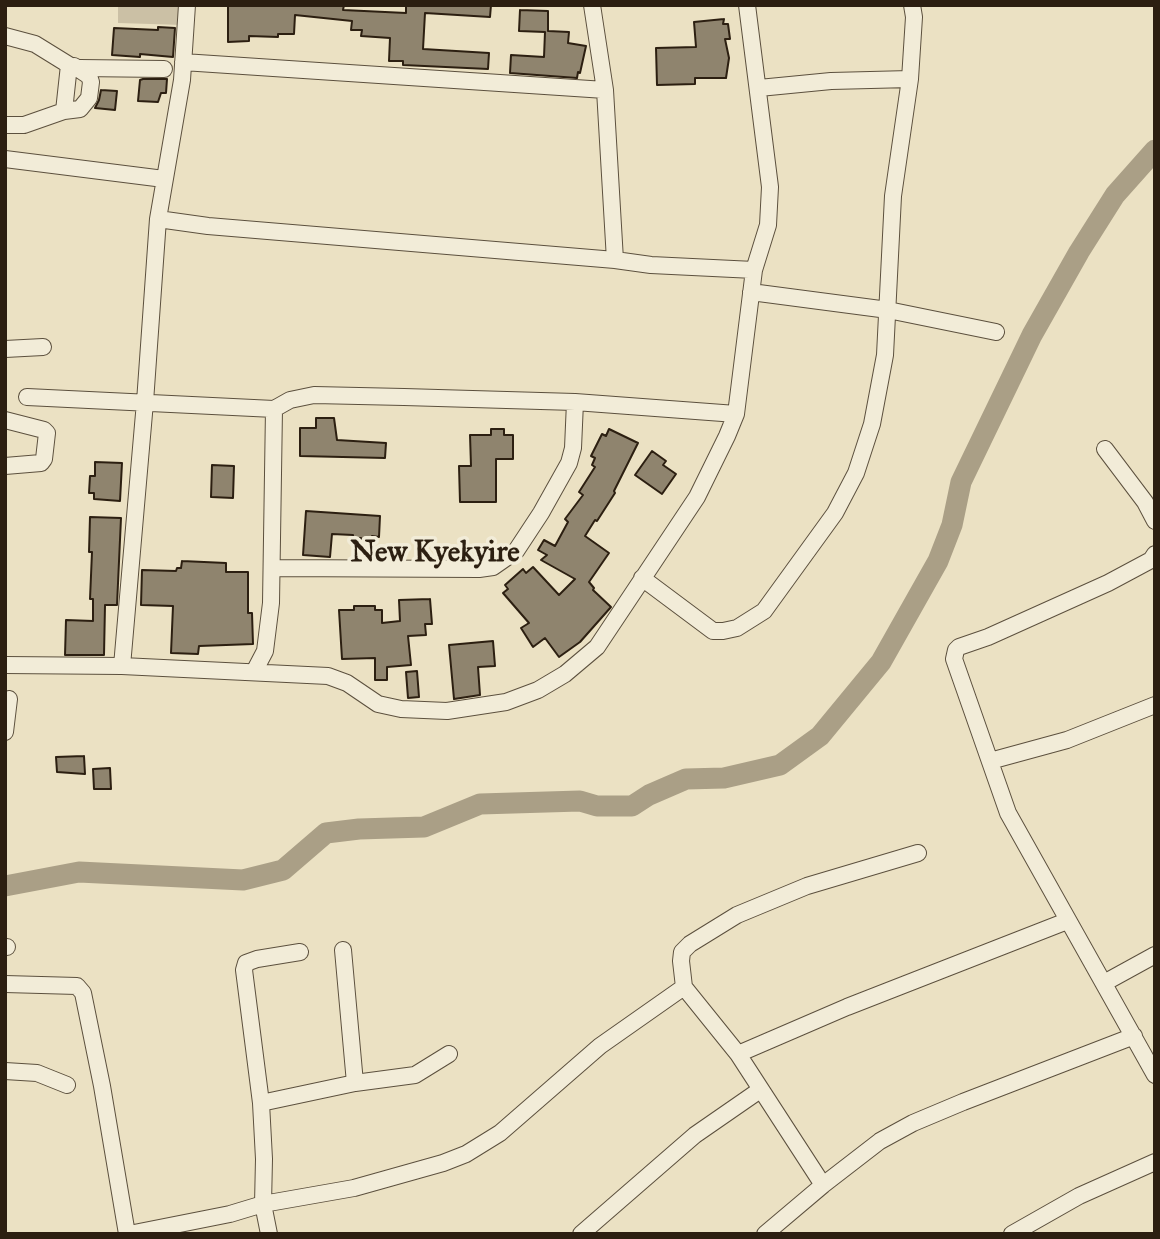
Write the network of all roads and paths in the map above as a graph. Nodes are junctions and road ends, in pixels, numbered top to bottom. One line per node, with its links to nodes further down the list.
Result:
1 (187, 5): 6 (street)
2 (592, 5): 11 (street)
3 (747, 5): 10 (street)
4 (912, 5): 9 (street)
5 (5, 36): 7 (street)
6 (183, 62): 11 (street); 15 (street)
7 (75, 66): 8 (street); 12 (street); 12 (street)
8 (164, 69)
9 (910, 79): 10 (street); 20 (street)
10 (760, 88): 18 (street)
11 (605, 90): 17 (street)
12 (64, 111): 13 (street)
13 (5, 125)
14 (5, 159): 15 (street)
15 (164, 179): 16 (street)
16 (158, 219): 17 (street); 25 (street)
17 (614, 260): 18 (street)
18 (754, 270): 19 (street)
19 (751, 292): 20 (street); 28 (street)
20 (888, 310): 21 (street); 35 (street)
21 (996, 332)
22 (43, 347): 23 (street)
23 (5, 349)
24 (27, 397): 25 (street)
25 (145, 402): 27 (street); 37 (street)
26 (575, 402): 27 (street); 28 (street); 34 (street)
27 (274, 409): 34 (street)
28 (736, 414): 35 (street)
29 (5, 420): 31 (street)
30 (1105, 449): 32 (street)
31 (5, 466)
32 (1155, 521)
33 (1155, 554): 42 (street)
34 (272, 568): 38 (street)
35 (642, 578): 38 (street)
36 (5, 665): 37 (street)
37 (122, 666): 38 (street)
38 (254, 672)
39 (9, 699): 41 (street)
40 (1155, 705): 42 (street)
41 (5, 732)
42 (990, 761): 44 (street)
43 (919, 853): 50 (street)
44 (1066, 922): 49 (street); 53 (street)
45 (343, 950): 56 (street)
46 (300, 952): 59 (street)
47 (1155, 955): 49 (street)
48 (5, 984): 63 (street)
49 (1104, 984): 51 (street)
50 (684, 986): 53 (street); 62 (street)
51 (1133, 1036): 55 (street); 61 (street)
52 (449, 1054): 56 (street)
53 (738, 1054): 58 (street)
54 (5, 1071): 57 (street)
55 (1155, 1075)
56 (355, 1083): 59 (street)
57 (67, 1085)
58 (760, 1090): 61 (street); 65 (street)
59 (261, 1103): 62 (street)
60 (1155, 1162): 67 (street)
61 (823, 1185): 66 (street)
62 (263, 1203): 63 (street); 64 (street)
63 (128, 1234)
64 (269, 1234)
65 (581, 1234)
66 (765, 1234)
67 (1012, 1234)

